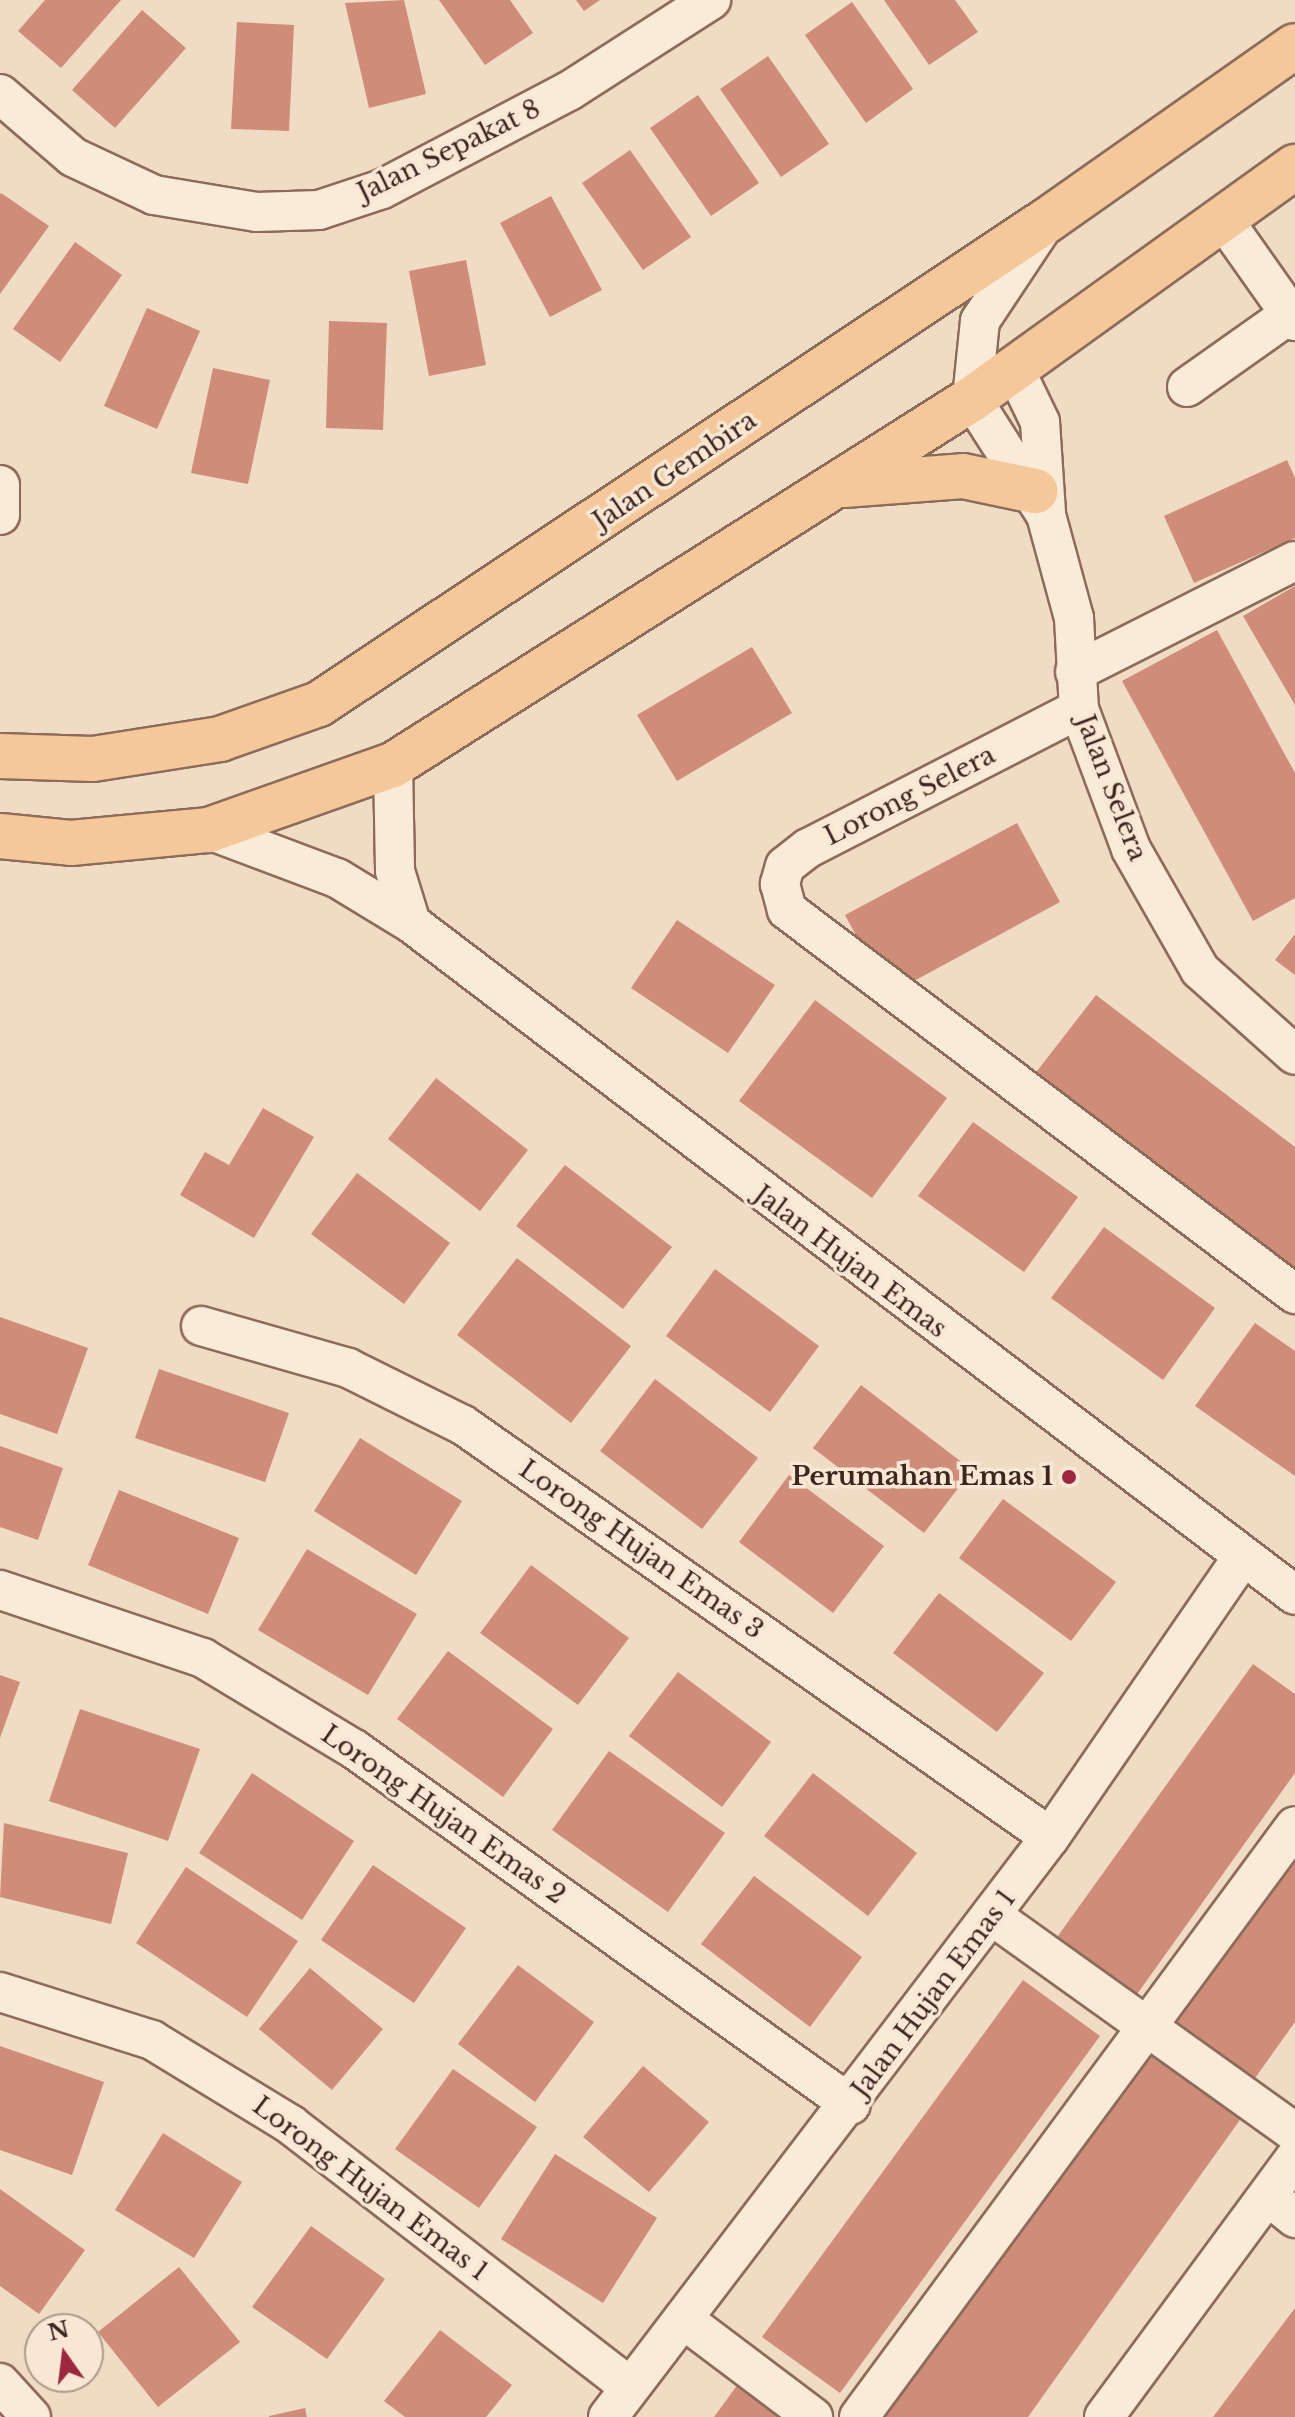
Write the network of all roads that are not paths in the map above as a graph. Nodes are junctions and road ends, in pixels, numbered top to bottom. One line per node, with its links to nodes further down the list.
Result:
1 (711, 0): 3 (street, Jalan Sepakat 8)
2 (1295, 46): 6 (main road, Jalan Gembira)
3 (0, 94)
4 (1295, 167): 5 (main road)
5 (1223, 219): 7 (street); 8 (main road)
6 (1046, 221): 10 (street); 18 (main road, Jalan Gembira)
7 (1293, 317): 9 (street)
8 (1015, 370): 10 (main road); 13 (street, Jalan Selera)
9 (1187, 387)
10 (972, 399): 12 (main road); 13 (street, Jalan Selera)
11 (0, 485): 14 (street)
12 (836, 486): 13 (main road); 19 (main road)
13 (1041, 503): 16 (street, Jalan Selera)
14 (0, 515)
15 (1295, 561): 16 (street)
16 (1075, 672): 17 (street, Jalan Selera)
17 (1079, 709): 23 (street, Jalan Selera); 24 (street, Lorong Selera)
18 (0, 756)
19 (393, 765): 20 (main road); 22 (street)
20 (209, 830): 21 (main road); 22 (street, Jalan Hujan Emas)
21 (0, 836)
22 (411, 923): 26 (street, Jalan Hujan Emas)
23 (1295, 1055)
24 (1295, 1294)
25 (201, 1326): 30 (street, Lorong Hujan Emas 3)
26 (1242, 1558): 28 (street, Jalan Hujan Emas); 30 (street, Jalan Hujan Emas 1)
27 (0, 1590): 34 (street, Lorong Hujan Emas 2)
28 (1295, 1595)
29 (1295, 1826): 33 (street)
30 (1050, 1837): 31 (street, Jalan Hujan Emas 1)
31 (991, 1915): 33 (street); 34 (street, Jalan Hujan Emas 1)
32 (0, 1992): 40 (street, Lorong Hujan Emas 1)
33 (1147, 2027): 35 (street); 43 (street)
34 (851, 2105): 38 (street, Jalan Hujan Emas 1)
35 (1295, 2133)
36 (1295, 2158): 37 (street)
37 (1281, 2207): 44 (street)
38 (683, 2319): 40 (street, Jalan Hujan Emas 1); 42 (street)
39 (0, 2383): 41 (street)
40 (619, 2402)
41 (31, 2417)
42 (813, 2417)
43 (859, 2417)
44 (1104, 2417)

